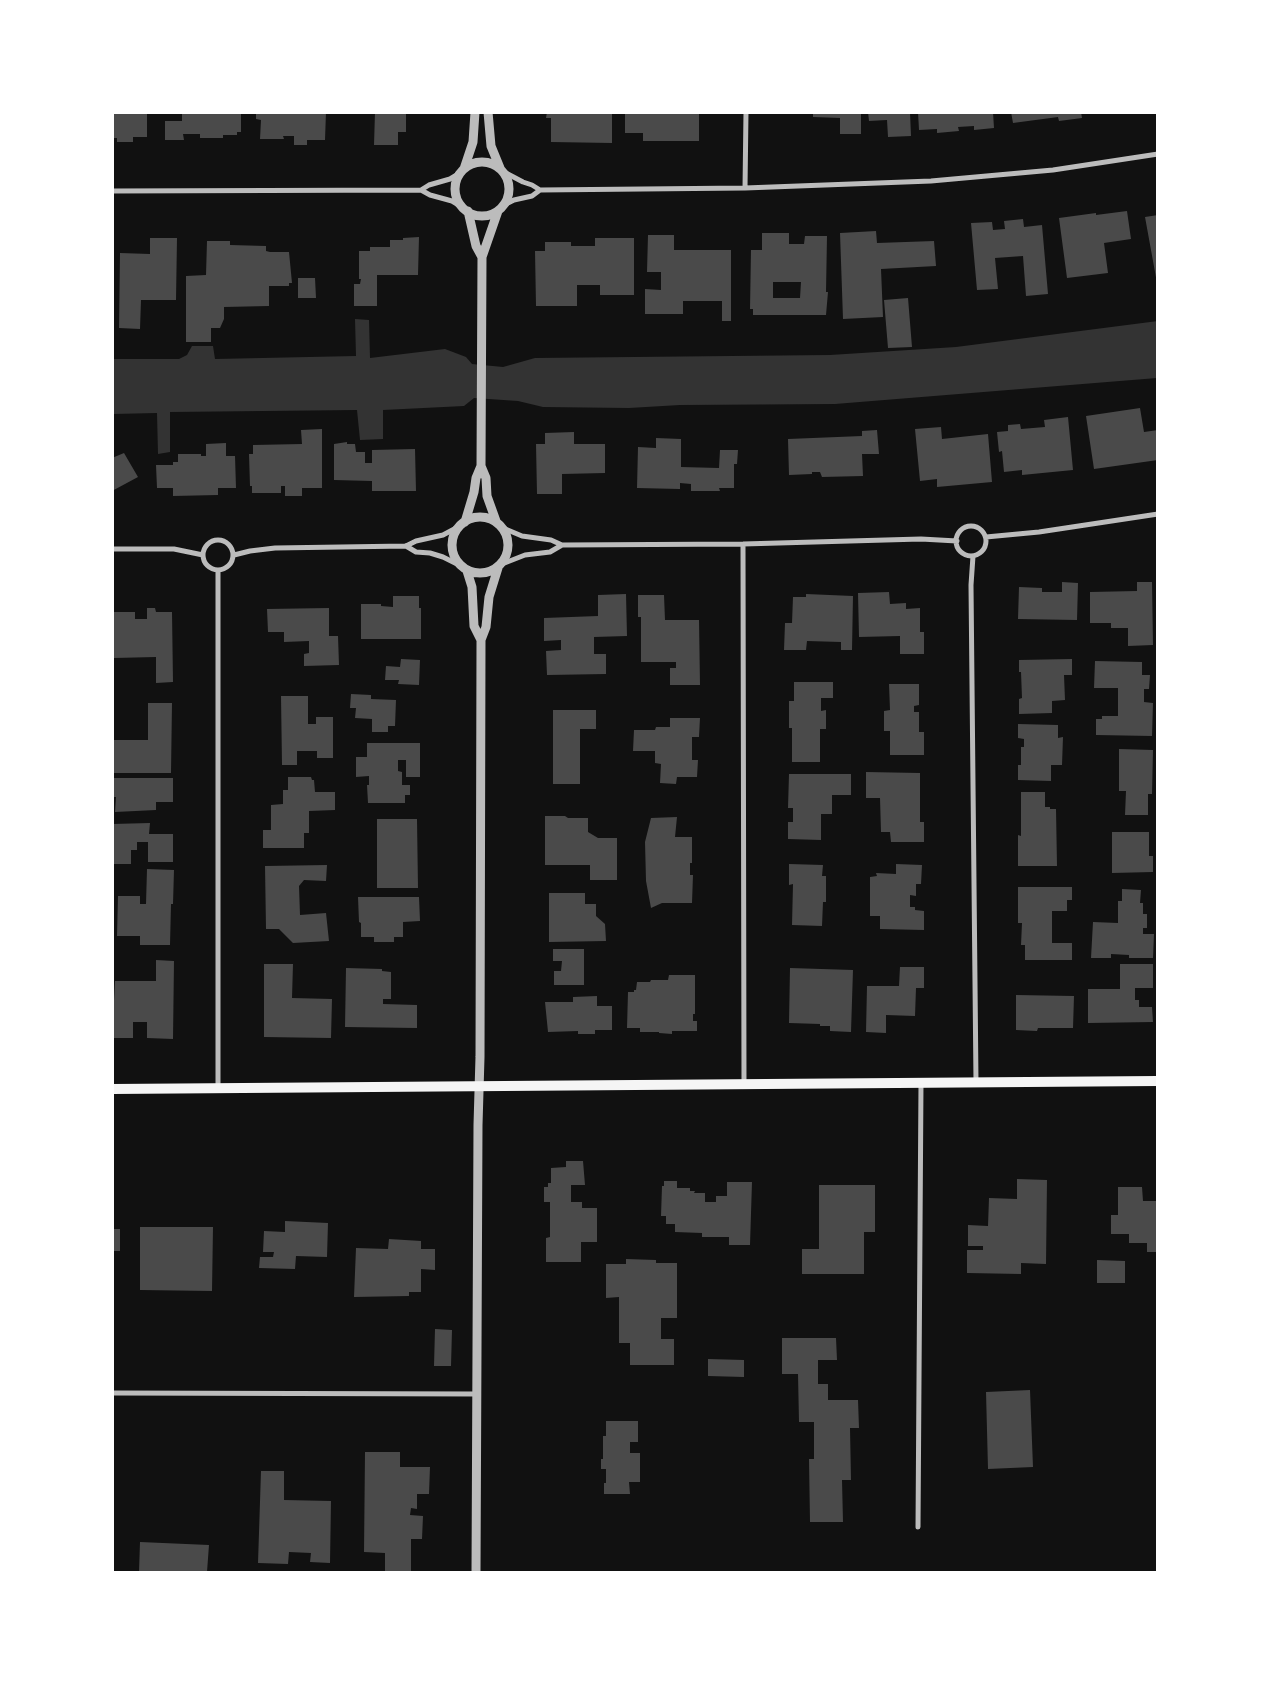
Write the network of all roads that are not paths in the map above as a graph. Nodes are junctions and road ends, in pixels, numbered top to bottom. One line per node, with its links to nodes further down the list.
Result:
1 (475, 112): 6 (street)
2 (488, 112): 5 (street)
3 (746, 112): 7 (street)
4 (1158, 154): 7 (street)
5 (502, 170): 6 (street); 9 (street); 11 (street)
6 (462, 171): 8 (street); 12 (street)
7 (745, 188): 9 (street)
8 (421, 190): 10 (street); 12 (street)
9 (540, 190): 11 (street)
10 (112, 191)
11 (501, 208): 12 (street); 13 (street)
12 (465, 209): 13 (street)
13 (482, 256): 14 (street)
14 (481, 466): 16 (street); 17 (street)
15 (1158, 514): 19 (street)
16 (496, 522): 17 (street); 18 (street)
17 (461, 525): 23 (street); 29 (street)
18 (503, 528): 22 (street); 28 (street)
19 (986, 537): 20 (street); 27 (street)
20 (957, 541): 21 (street); 27 (street)
21 (743, 544): 22 (street); 35 (street)
22 (562, 545): 28 (street)
23 (406, 546): 26 (street); 29 (street)
24 (112, 549): 25 (street)
25 (203, 555): 26 (street); 30 (street)
26 (234, 555): 30 (street)
27 (972, 556): 33 (street)
28 (500, 566): 29 (street); 31 (street)
29 (463, 568): 31 (street)
30 (218, 570): 37 (street)
31 (481, 640): 36 (street)
32 (1158, 1081): 33 (main road)
33 (976, 1082): 34 (main road)
34 (921, 1083): 35 (main road); 41 (street)
35 (744, 1085): 36 (main road)
36 (479, 1086): 37 (main road); 40 (street)
37 (218, 1088): 38 (main road)
38 (112, 1089)
39 (112, 1393): 40 (street)
40 (478, 1394): 42 (street)
41 (918, 1527)
42 (476, 1572)

